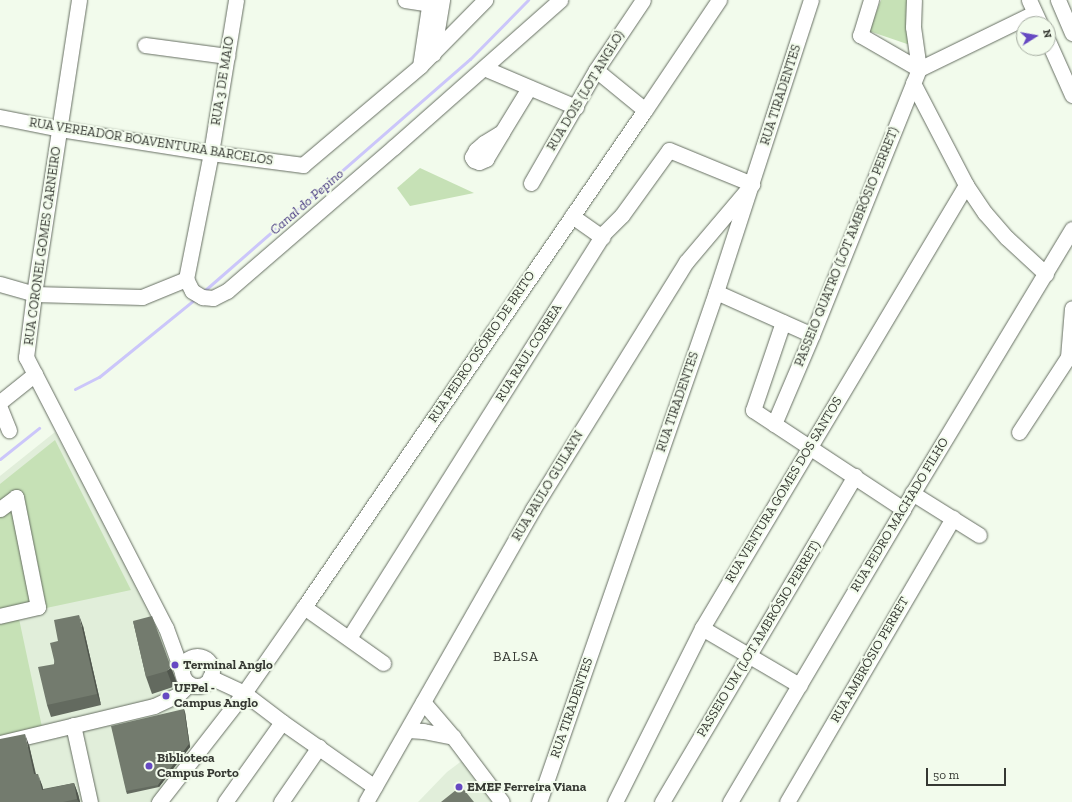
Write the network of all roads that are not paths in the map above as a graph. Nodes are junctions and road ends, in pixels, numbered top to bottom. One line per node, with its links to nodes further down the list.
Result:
1 (79, 0): 30 (street, RUA CORONEL GOMES CARNEIRO)
2 (236, 0): 18 (street, RUA 3 DE MAIO)
3 (405, 0): 12 (street)
4 (485, 0): 17 (street)
5 (560, 0): 21 (street)
6 (644, 0): 23 (street, RUA DOIS (LOT ANGLO))
7 (811, 0): 34 (street, RUA TIRADENTES)
8 (871, 0): 22 (street)
9 (914, 0): 22 (street)
10 (1058, 0): 14 (street)
11 (717, 1): 28 (street, RUA PEDRO OSÓRIO DE BRITO)
12 (435, 2): 17 (street); 20 (street)
13 (1034, 12): 22 (street)
14 (1072, 31): 15 (street)
15 (1056, 38)
16 (145, 45): 18 (street)
17 (433, 54): 20 (street)
18 (227, 56): 32 (street, RUA 3 DE MAIO)
19 (1055, 56): 26 (street)
20 (420, 66): 32 (street, RUA VEREADOR BOAVENTURA BARCELOS)
21 (484, 68): 25 (street); 41 (street)
22 (919, 69): 24 (street, PASSEIO QUATRO (LOT AMBRÓSIO PERRET))
23 (596, 70): 27 (street, RUA DOIS (LOT ANGLO)); 28 (street)
24 (913, 83): 35 (street); 46 (street, PASSEIO QUATRO (LOT AMBRÓSIO PERRET))
25 (529, 88): 27 (street); 31 (street)
26 (1072, 95)
27 (576, 107): 33 (street, RUA DOIS (LOT ANGLO))
28 (645, 110): 36 (street, RUA PEDRO OSÓRIO DE BRITO)
29 (0, 117): 30 (street, RUA VEREADOR BOAVENTURA BARCELOS)
30 (60, 129): 32 (street, RUA VEREADOR BOAVENTURA BARCELOS); 43 (street, RUA CORONEL GOMES CARNEIRO)
31 (502, 132)
32 (211, 153): 41 (street, RUA 3 DE MAIO)
33 (531, 183)
34 (752, 184): 38 (street, RUA RAUL CORREA); 42 (street, RUA TIRADENTES); 72 (street, RUA PAULO GUILAYN)
35 (966, 185): 39 (street); 53 (street, RUA VENTURA GOMES DOS SANTOS)
36 (572, 216): 38 (street); 60 (street, RUA PEDRO OSÓRIO DE BRITO)
37 (1072, 229): 39 (street, RUA PEDRO MACHADO FILHO)
38 (602, 237): 64 (street, RUA RAUL CORREA)
39 (1046, 274): 55 (street, RUA PEDRO MACHADO FILHO)
40 (0, 284): 43 (street)
41 (194, 289): 43 (street)
42 (716, 292): 45 (street); 86 (street, RUA TIRADENTES)
43 (34, 294): 47 (street, RUA CORONEL GOMES CARNEIRO)
44 (1072, 308): 52 (street)
45 (783, 322): 46 (street); 50 (street)
46 (812, 335): 50 (street, PASSEIO QUATRO (LOT AMBRÓSIO PERRET))
47 (35, 374): 48 (street); 62 (street, RUA CORONEL GOMES CARNEIRO)
48 (0, 402)
49 (0, 408): 51 (street)
50 (774, 424): 53 (street)
51 (9, 430)
52 (1019, 432)
53 (809, 447): 54 (street); 63 (street, RUA VENTURA GOMES DOS SANTOS)
54 (855, 476): 57 (street); 66 (street, PASSEIO UM (LOT AMBRÓSIO PERRET))
55 (912, 494): 57 (street, RUA PEDRO MACHADO FILHO); 58 (street)
56 (0, 509): 61 (street)
57 (902, 509): 70 (street, RUA PEDRO MACHADO FILHO)
58 (953, 518): 59 (street); 90 (street, RUA AMBRÓSIO PERRET)
59 (979, 535)
60 (304, 607): 64 (street); 71 (street, RUA PEDRO OSÓRIO DE BRITO)
61 (0, 616)
62 (166, 628): 65 (street, RUA CORONEL GOMES CARNEIRO); 69 (street, RUA CORONEL GOMES CARNEIRO)
63 (702, 628): 66 (street); 87 (street, RUA VENTURA GOMES DOS SANTOS)
64 (349, 638): 67 (street)
65 (194, 656): 68 (street); 69 (street)
66 (749, 656): 70 (street); 88 (street, PASSEIO UM (LOT AMBRÓSIO PERRET))
67 (383, 663)
68 (210, 677): 69 (street); 71 (street)
69 (185, 678): 74 (street)
70 (799, 685): 89 (street, RUA PEDRO MACHADO FILHO)
71 (244, 693): 73 (street); 81 (street, RUA PEDRO OSÓRIO DE BRITO)
72 (423, 702): 75 (street, RUA PAULO GUILAYN); 76 (street)
73 (282, 722): 78 (street); 82 (street)
74 (73, 725): 77 (street); 80 (street)
75 (408, 730): 76 (street); 79 (street, RUA PAULO GUILAYN)
76 (453, 737): 85 (street)
77 (0, 743)
78 (319, 748): 79 (street); 83 (street)
79 (374, 787): 84 (street, RUA PAULO GUILAYN)
80 (90, 802)
81 (159, 802)
82 (225, 802)
83 (281, 802)
84 (366, 802)
85 (502, 802)
86 (539, 802)
87 (615, 802)
88 (662, 802)
89 (730, 802)
90 (788, 802)

